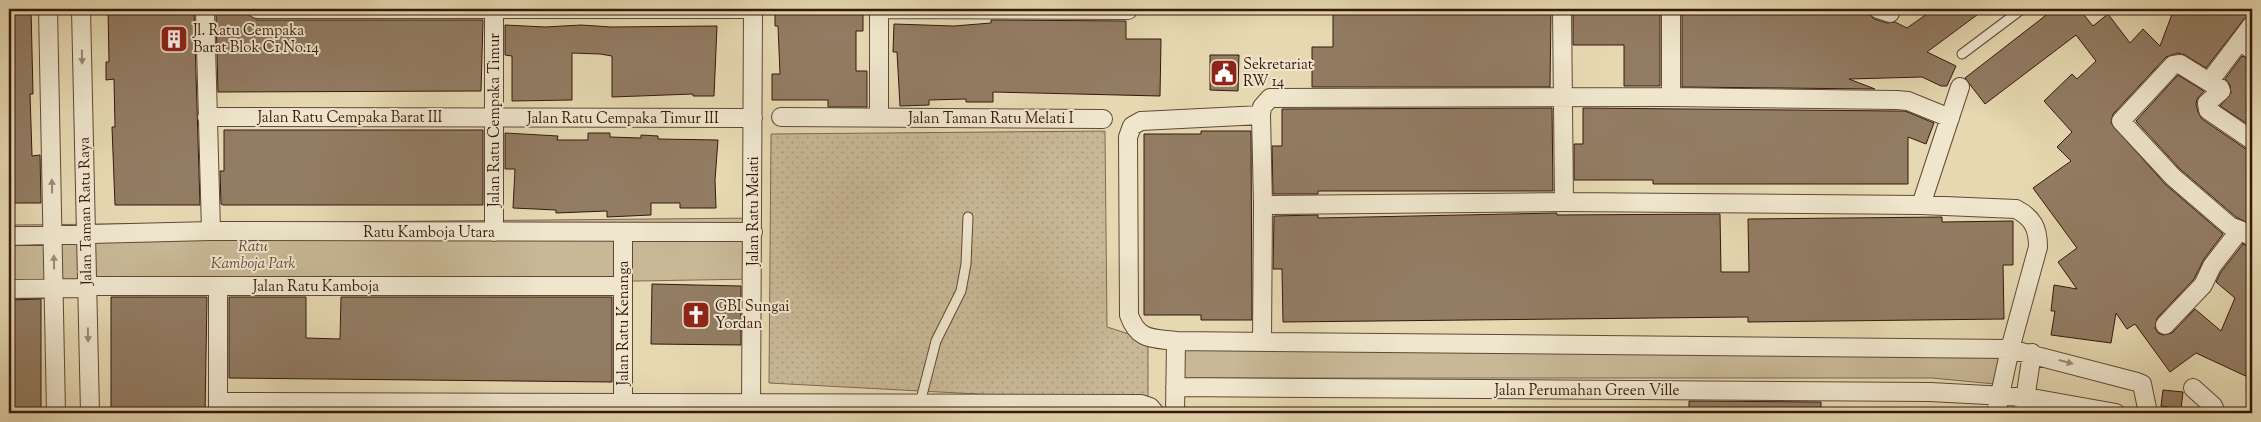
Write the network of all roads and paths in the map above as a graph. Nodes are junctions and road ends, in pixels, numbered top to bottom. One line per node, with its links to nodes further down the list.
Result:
1 (48, 9): 38 (street, one-way to 1)
2 (81, 9): 36 (street, Jalan Taman Ratu Raya, one-way to 36)
3 (205, 9): 20 (street)
4 (257, 9): 5 (street)
5 (494, 9): 6 (street); 22 (street, Jalan Ratu Cempaka Timur)
6 (753, 9): 23 (street, Jalan Ratu Melati)
7 (879, 9): 11 (street); 24 (street)
8 (1562, 9): 17 (street)
9 (1671, 9): 18 (street)
10 (2022, 9): 14 (lane)
11 (1128, 10)
12 (2252, 25): 13 (street)
13 (2246, 46): 15 (street)
14 (1962, 54)
15 (2209, 82): 27 (street); 37 (street)
16 (1960, 87): 25 (street)
17 (1563, 97): 18 (street); 19 (street); 28 (street)
18 (1671, 97): 25 (street)
19 (1261, 115): 29 (street); 46 (street)
20 (207, 117): 22 (street, Jalan Ratu Cempaka Barat III); 32 (street)
21 (781, 117): 24 (street, Jalan Taman Ratu Melati I)
22 (494, 118): 23 (street, Jalan Ratu Cempaka Timur III); 33 (street, Jalan Ratu Cempaka Timur)
23 (753, 118): 35 (street, Jalan Ratu Melati)
24 (879, 118): 26 (street, Jalan Taman Ratu Melati I)
25 (1950, 118): 30 (street)
26 (1103, 119)
27 (2252, 140)
28 (1564, 202): 29 (street); 30 (street)
29 (1263, 205): 47 (street)
30 (1921, 205): 48 (street)
31 (968, 217): 52 (lane)
32 (211, 231): 33 (street, Ratu Kamboja Utara); 36 (street, Ratu Kamboja Utara)
33 (494, 232): 34 (street, Ratu Kamboja Utara)
34 (623, 232): 35 (street, Ratu Kamboja Utara); 41 (street, Jalan Ratu Kenanga)
35 (753, 232): 56 (street, Jalan Ratu Melati)
36 (83, 234): 38 (street); 42 (street, Jalan Taman Ratu Raya)
37 (2246, 234): 45 (street)
38 (56, 235): 39 (street); 43 (street, one-way to 38)
39 (9, 236)
40 (218, 286): 41 (street, Jalan Ratu Kamboja); 42 (street, Jalan Ratu Kamboja); 54 (street)
41 (623, 286): 55 (street, Jalan Ratu Kenanga)
42 (83, 287): 43 (street, Jalan Ratu Kamboja); 59 (street, Jalan Taman Ratu Raya, one-way to 59)
43 (57, 288): 44 (street, Jalan Ratu Kamboja); 58 (street)
44 (9, 289)
45 (2165, 325)
46 (1176, 341): 47 (street); 49 (street)
47 (1262, 341): 48 (street)
48 (2020, 351): 51 (street); 53 (street); 63 (street, one-way to 63)
49 (1175, 387): 51 (street, Jalan Perumahan Green Ville); 60 (street)
50 (2194, 388): 64 (street)
51 (1998, 396): 53 (street, Jalan Perumahan Green Ville); 61 (street)
52 (920, 403): 56 (street); 57 (street)
53 (2024, 405): 62 (street, Jalan Perumahan Green Ville)
54 (218, 407): 55 (street)
55 (623, 408): 56 (street)
56 (751, 408)
57 (1152, 410)
58 (56, 413)
59 (90, 413)
60 (1175, 413)
61 (1996, 413)
62 (2116, 413)
63 (2148, 413)
64 (2216, 413)

